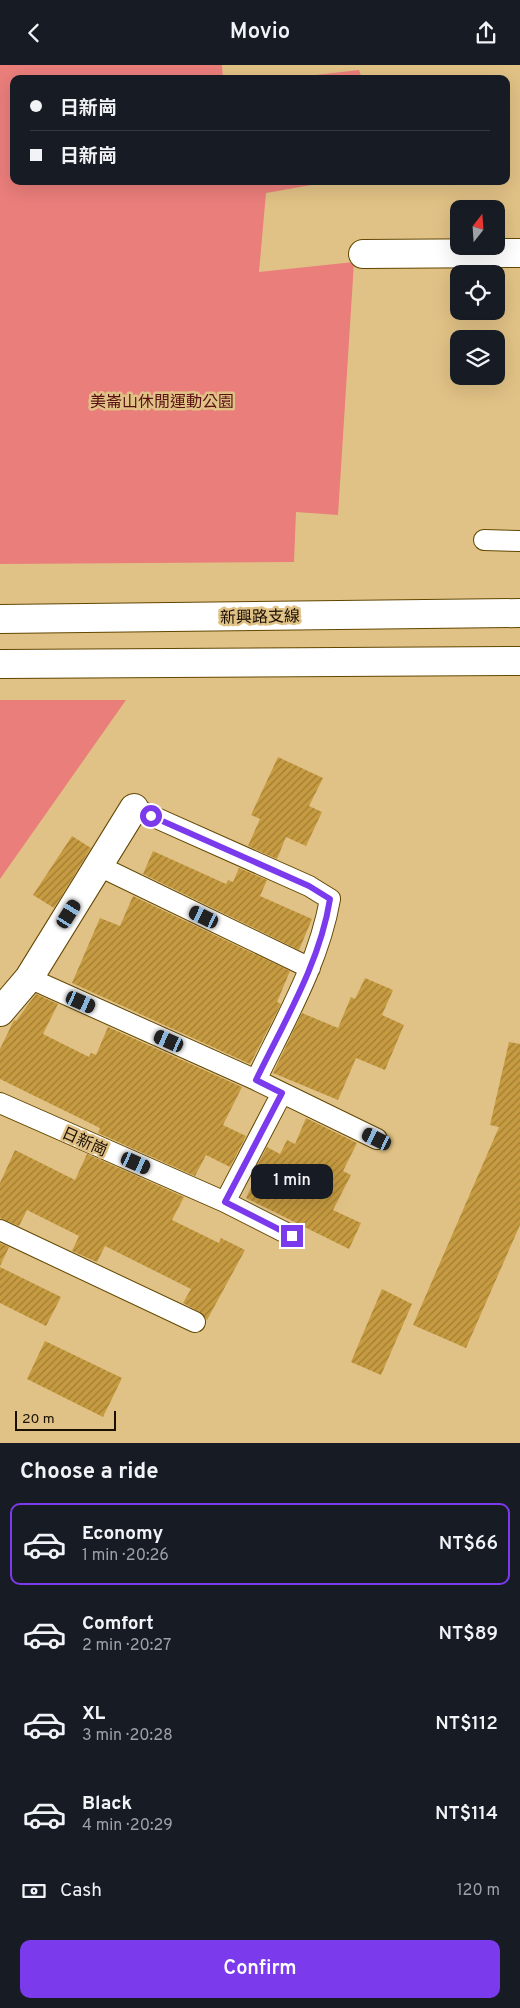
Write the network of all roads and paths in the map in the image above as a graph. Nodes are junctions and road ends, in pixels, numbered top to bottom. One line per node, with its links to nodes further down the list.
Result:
1 (520, 253): 2 (street)
2 (363, 254)
3 (484, 540): 4 (lane)
4 (520, 541)
5 (520, 613): 6 (street, 新興路支線)
6 (0, 619)
7 (520, 661): 8 (street)
8 (0, 663)
9 (134, 808): 10 (street); 11 (lane)
10 (99, 866): 11 (lane); 12 (street)
11 (310, 968): 14 (lane)
12 (29, 978): 13 (street); 14 (lane)
13 (0, 1012)
14 (256, 1080): 15 (lane)
15 (282, 1093): 17 (lane); 18 (lane)
16 (0, 1103): 18 (lane, 日新崗)
17 (377, 1139)
18 (225, 1202): 20 (lane, 日新崗)
19 (0, 1230): 21 (lane)
20 (292, 1236)
21 (195, 1322)

